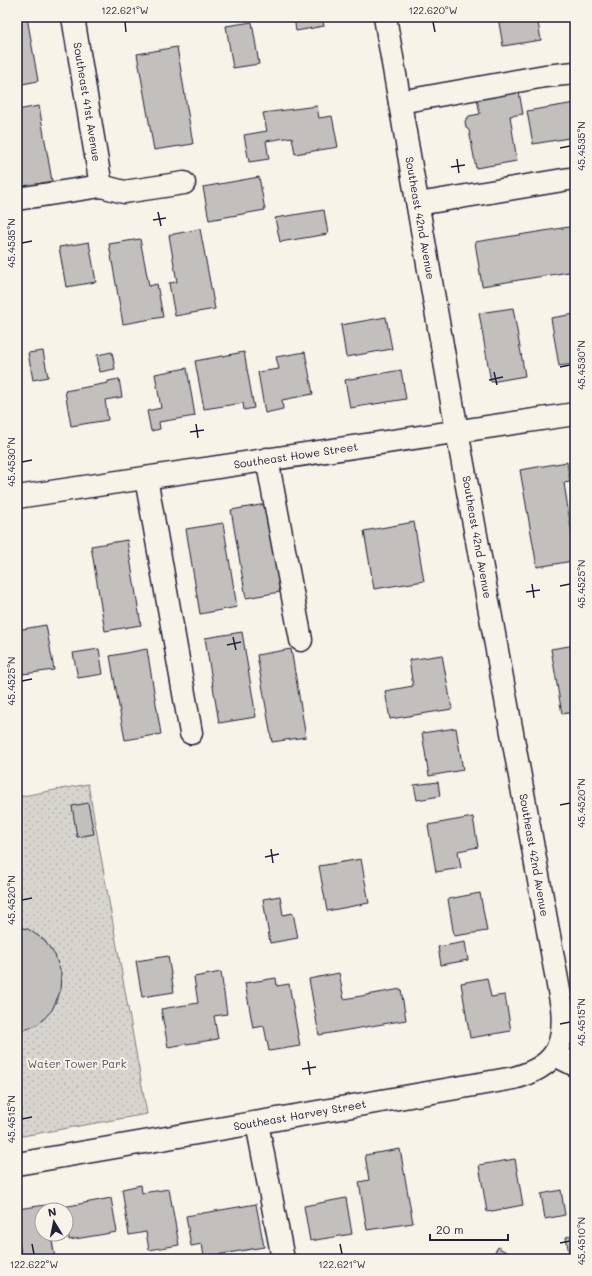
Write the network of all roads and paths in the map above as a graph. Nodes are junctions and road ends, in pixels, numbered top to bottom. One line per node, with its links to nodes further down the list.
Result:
1 (73, 17): 7 (street, Southeast 41st Avenue)
2 (385, 17): 4 (street, Southeast 42nd Avenue)
3 (575, 73): 4 (street)
4 (400, 102): 9 (street, Southeast 42nd Avenue)
5 (569, 179): 9 (street)
6 (184, 183): 7 (street)
7 (101, 186): 8 (street)
8 (17, 199)
9 (418, 204): 11 (street, Southeast 42nd Avenue)
10 (575, 414): 11 (street, Southeast Howe Street)
11 (457, 431): 12 (street, Southeast Howe Street); 17 (street, Southeast 42nd Avenue)
12 (267, 460): 13 (street, Southeast Howe Street); 15 (street)
13 (146, 478): 14 (street, Southeast Howe Street); 16 (street)
14 (17, 497)
15 (301, 640)
16 (191, 733)
17 (555, 1055): 18 (street); 19 (street, Southeast Harvey Street)
18 (575, 1065)
19 (257, 1123): 20 (street, Southeast Harvey Street); 21 (street)
20 (17, 1164)
21 (283, 1259)

